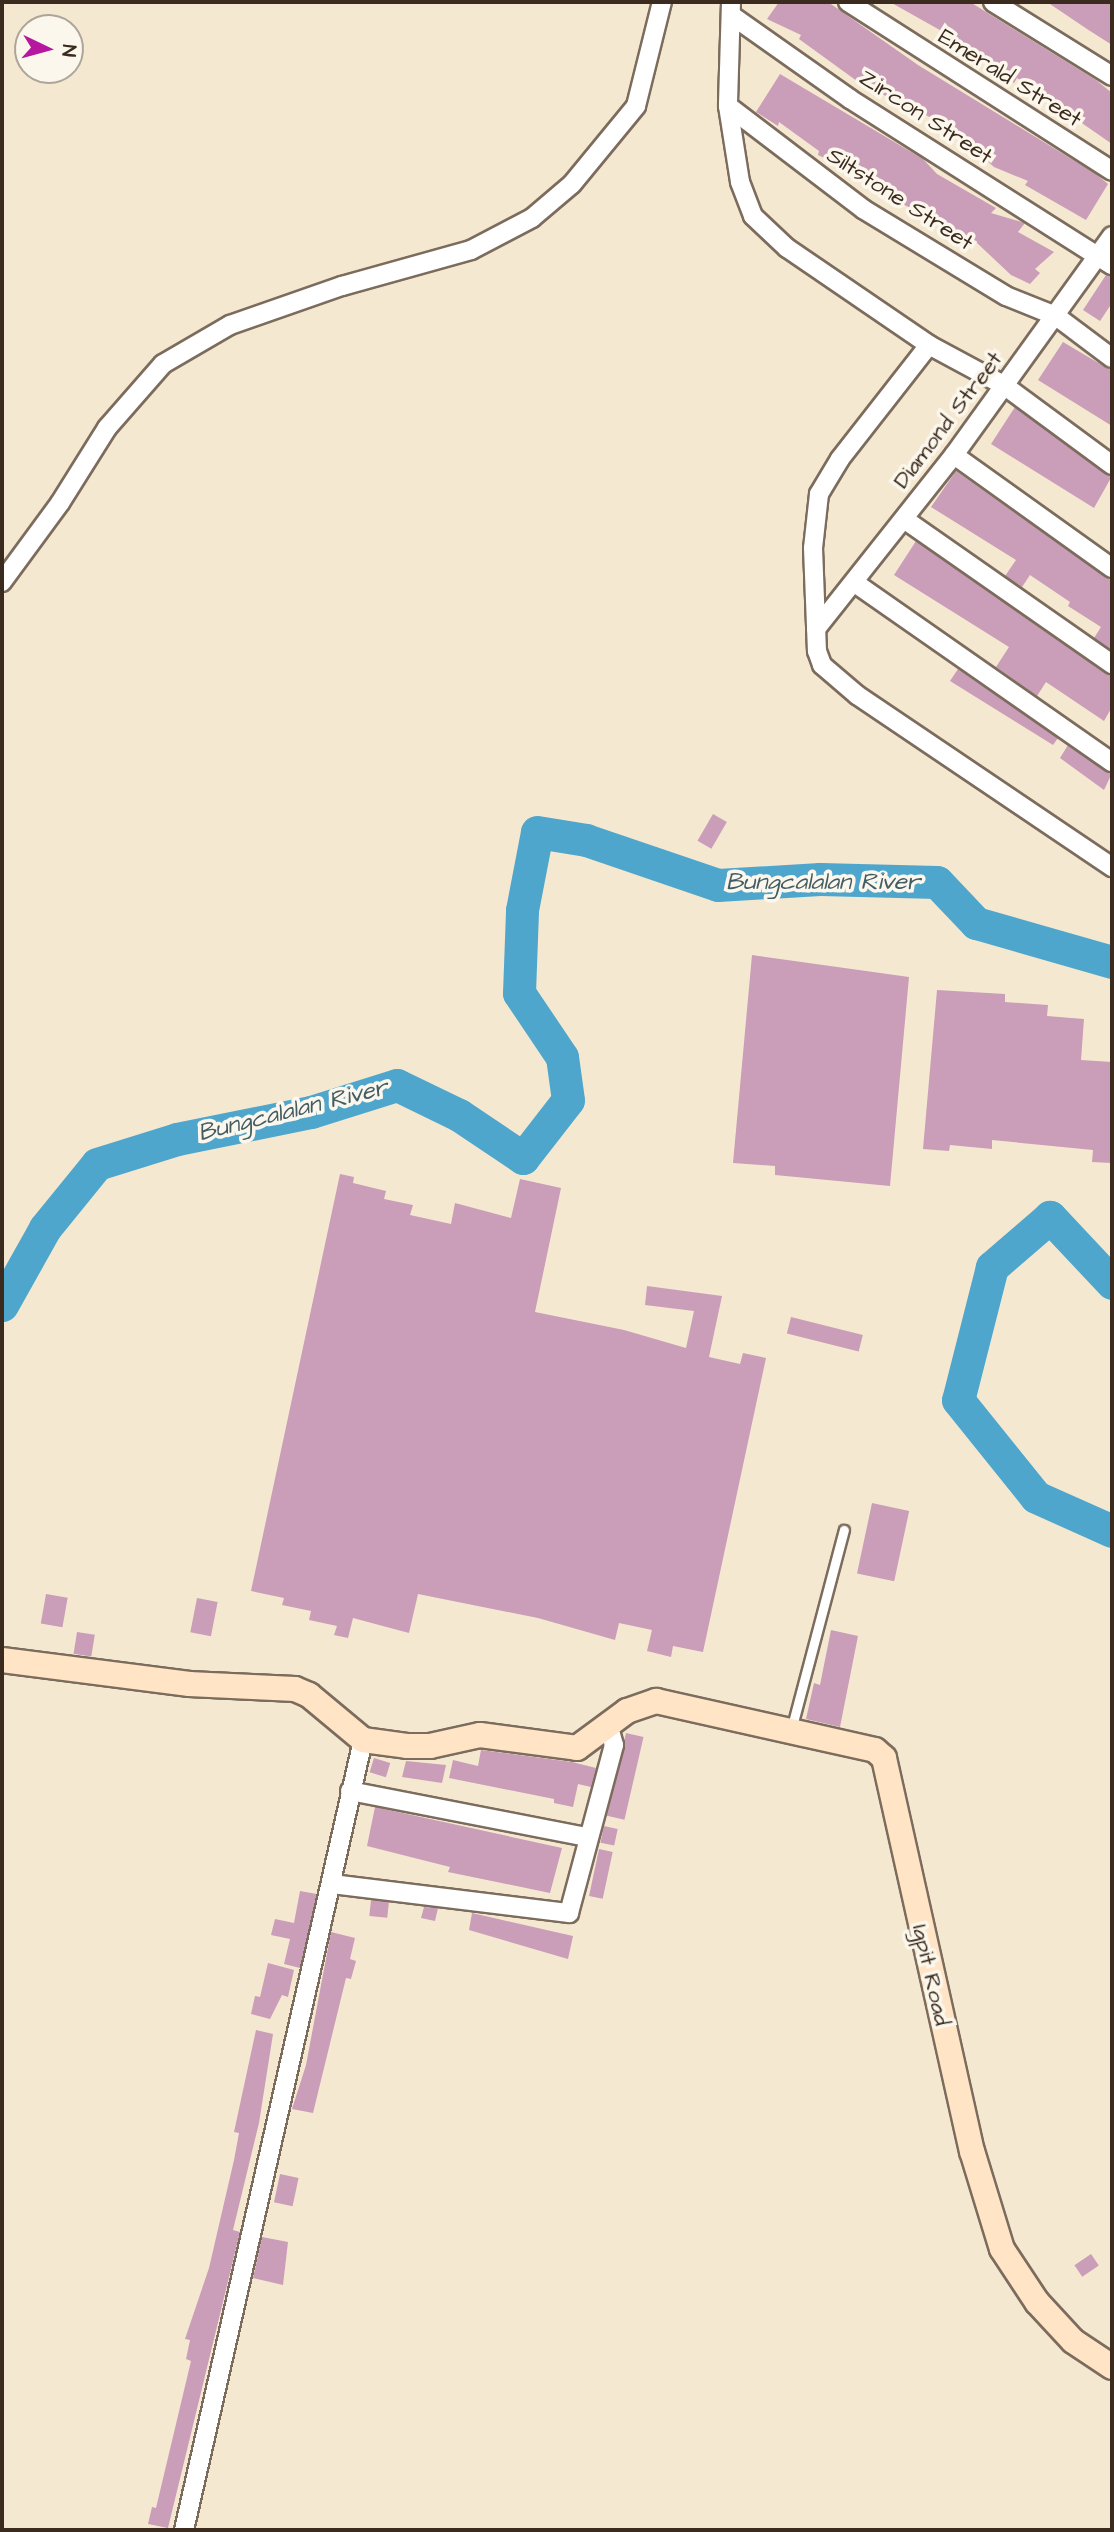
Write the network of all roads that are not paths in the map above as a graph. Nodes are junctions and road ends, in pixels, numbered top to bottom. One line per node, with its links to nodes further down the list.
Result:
1 (662, 2): 18 (street)
2 (848, 2): 7 (street, Emerald Street)
3 (993, 2): 5 (street)
4 (731, 9): 6 (street); 9 (street, Zircon Street)
5 (1112, 76)
6 (728, 106): 10 (street, Siltstone Street); 11 (street)
7 (1112, 171)
8 (1112, 236): 9 (street, Diamond Street)
9 (1105, 260): 10 (street, Diamond Street)
10 (1056, 316): 12 (street, Siltstone Street); 13 (street, Diamond Street)
11 (929, 345): 13 (street); 20 (street)
12 (1112, 358)
13 (1005, 386): 14 (street, Diamond Street); 15 (street)
14 (954, 455): 16 (street, Diamond Street); 17 (street)
15 (1112, 465)
16 (904, 519): 19 (street, Diamond Street); 21 (street)
17 (1112, 568)
18 (2, 582)
19 (855, 583): 20 (street, Diamond Street); 22 (street)
20 (816, 629): 23 (street)
21 (1112, 664)
22 (1112, 762)
23 (1112, 867)
24 (844, 1530): 27 (lane)
25 (2, 1660): 28 (street)
26 (609, 1728): 27 (street, Igpit Road); 28 (street); 30 (street)
27 (791, 1730): 32 (street, Igpit Road)
28 (363, 1740): 29 (street)
29 (350, 1791): 30 (street); 31 (street)
30 (587, 1837): 31 (street)
31 (332, 1884): 33 (street)
32 (1112, 2367)
33 (184, 2530)

